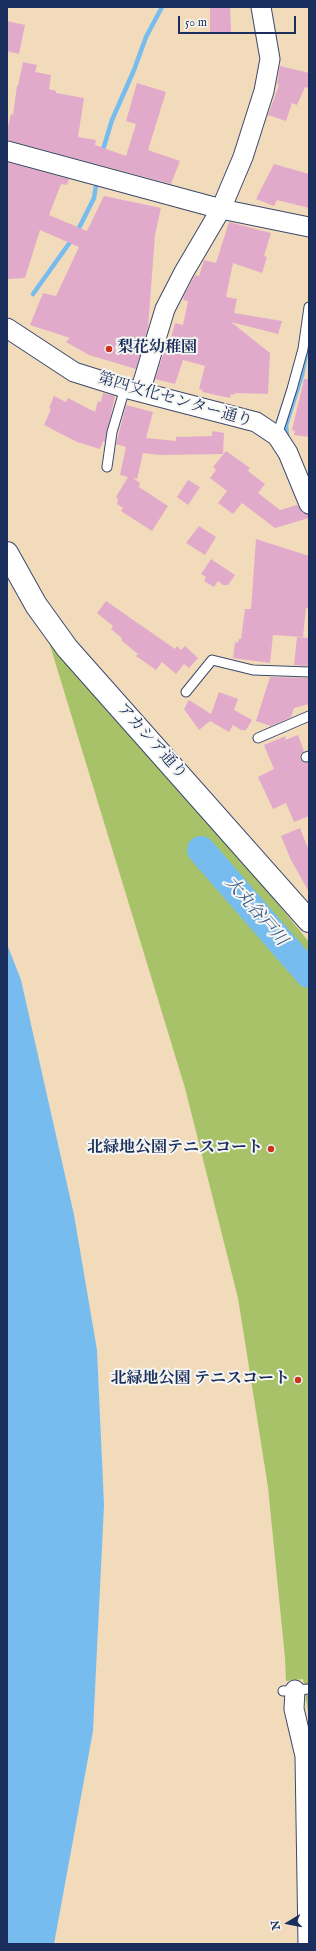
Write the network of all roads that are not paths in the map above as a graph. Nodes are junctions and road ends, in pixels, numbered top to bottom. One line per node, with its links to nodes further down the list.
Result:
1 (261, 7): 3 (street)
2 (7, 151): 3 (street)
3 (221, 209): 4 (street); 7 (street)
4 (309, 227)
5 (309, 307): 8 (lane)
6 (7, 328): 7 (street, 第四文化センター通り)
7 (133, 390): 8 (street, 第四文化センター通り); 9 (lane)
8 (277, 436): 10 (street, 第四文化センター通り)
9 (107, 468)
10 (309, 504)
11 (7, 553): 16 (street, アカシア通り)
12 (309, 672): 13 (lane)
13 (186, 692)
14 (309, 716): 15 (lane)
15 (258, 738)
16 (309, 921)
17 (296, 1690): 18 (street)
18 (308, 1944)

